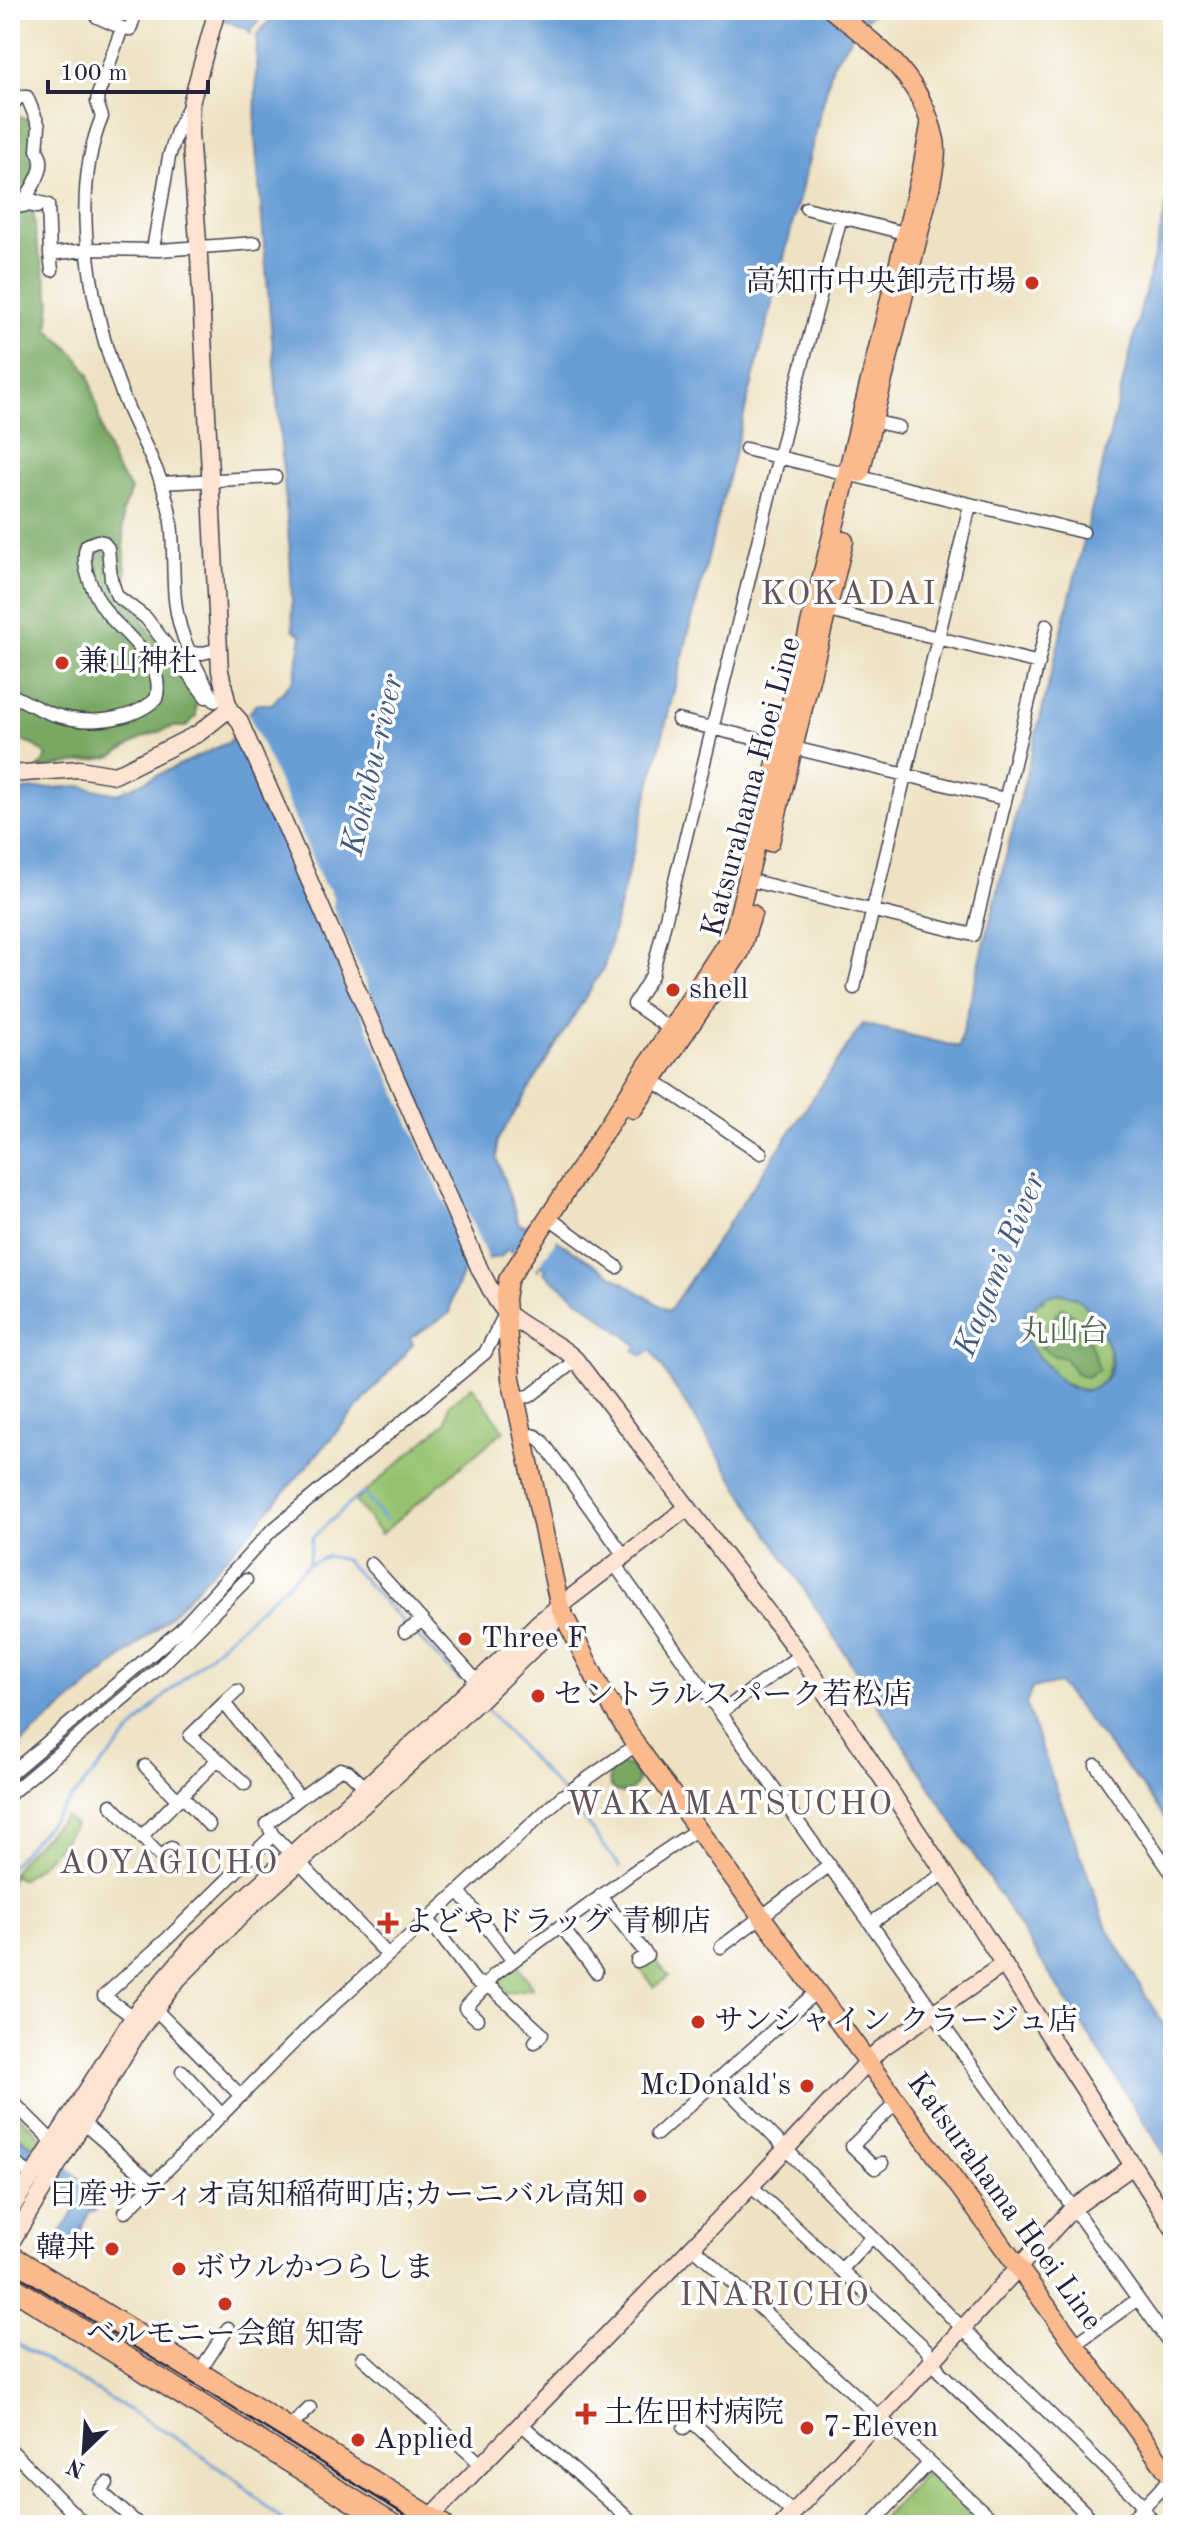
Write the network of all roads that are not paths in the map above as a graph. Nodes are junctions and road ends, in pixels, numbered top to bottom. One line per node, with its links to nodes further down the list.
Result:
1 (137, 10): 5 (street)
2 (217, 10): 6 (street)
3 (832, 10): 12 (main road, Katsurahama Hoei Line)
4 (97, 17): 5 (street)
5 (122, 28): 16 (street)
6 (191, 103): 14 (street); 15 (street)
7 (10, 108): 10 (street)
8 (10, 208): 10 (street)
9 (806, 208): 11 (street)
10 (48, 210): 17 (street)
11 (841, 217): 12 (street); 22 (street)
12 (912, 235): 19 (main road, Katsurahama Hoei Line)
13 (255, 243): 14 (street)
14 (198, 247): 15 (street); 25 (street)
15 (153, 249): 16 (street)
16 (86, 250): 17 (street); 26 (street)
17 (50, 254): 18 (street)
18 (52, 270)
19 (866, 420): 20 (street); 23 (main road, Katsurahama Hoei Line)
20 (899, 427)
21 (746, 449): 22 (street)
22 (779, 457): 23 (street); 38 (street)
23 (853, 476): 27 (street); 29 (main road, Katsurahama Hoei Line)
24 (275, 477): 25 (street)
25 (210, 480): 26 (street); 32 (street)
26 (161, 483): 33 (street)
27 (970, 505): 28 (street); 31 (street)
28 (1083, 532)
29 (821, 609): 31 (street); 39 (main road, Katsurahama Hoei Line)
30 (1047, 625): 34 (street)
31 (938, 640): 34 (street); 41 (street)
32 (219, 649): 33 (street); 36 (street)
33 (188, 652): 36 (street)
34 (1039, 663): 42 (street)
35 (10, 694): 36 (street)
36 (228, 710): 40 (street); 51 (street)
37 (678, 720): 38 (street)
38 (712, 728): 39 (street); 46 (street)
39 (787, 746): 41 (street); 43 (main road, Katsurahama Hoei Line)
40 (10, 774)
41 (905, 775): 42 (street); 44 (street)
42 (1005, 799): 44 (street)
43 (754, 882): 44 (street); 46 (main road, Katsurahama Hoei Line)
44 (873, 911): 45 (street)
45 (854, 988)
46 (676, 1033): 47 (main road, Katsurahama Hoei Line)
47 (647, 1077): 48 (street); 49 (main road, Katsurahama Hoei Line)
48 (761, 1153)
49 (548, 1225): 50 (street); 51 (main road, Katsurahama Hoei Line)
50 (617, 1267)
51 (505, 1313): 52 (street); 53 (main road, Katsurahama Hoei Line); 71 (street)
52 (576, 1360): 53 (street); 55 (street)
53 (514, 1398): 54 (main road, Katsurahama Hoei Line)
54 (522, 1433): 56 (street); 59 (main road, Katsurahama Hoei Line)
55 (688, 1507): 56 (street); 62 (street)
56 (620, 1561): 59 (street); 66 (street)
57 (371, 1564): 60 (street)
58 (246, 1580): 74 (street)
59 (560, 1608): 63 (street); 67 (main road, Katsurahama Hoei Line); 83 (street)
60 (422, 1621): 61 (street); 63 (street)
61 (405, 1632)
62 (800, 1655): 66 (street); 85 (street)
63 (477, 1681): 73 (street)
64 (237, 1691): 65 (street)
65 (224, 1703): 68 (street); 76 (street)
66 (721, 1712): 84 (street)
67 (636, 1745): 79 (main road, Katsurahama Hoei Line); 87 (street)
68 (218, 1759): 72 (street); 75 (street)
69 (1096, 1765): 86 (street)
70 (145, 1766): 75 (street)
71 (10, 1774)
72 (245, 1784)
73 (365, 1787): 76 (street); 83 (street)
74 (10, 1794)
75 (180, 1798): 78 (street); 81 (street)
76 (300, 1798): 80 (street)
77 (111, 1805): 81 (street)
78 (209, 1825)
79 (699, 1828): 88 (street); 89 (main road, Katsurahama Hoei Line)
80 (273, 1835): 83 (street); 103 (street)
81 (141, 1837): 82 (street)
82 (171, 1848)
83 (296, 1857): 94 (street); 101 (street); 103 (street)
84 (830, 1865): 89 (street); 91 (street)
85 (945, 1873): 91 (street); 97 (street)
86 (1173, 1875)
87 (459, 1891): 90 (street); 95 (street)
88 (600, 1896): 92 (street); 96 (street)
89 (762, 1918): 93 (street); 100 (main road, Katsurahama Hoei Line)
90 (428, 1919): 94 (street); 99 (street)
91 (871, 1923): 102 (street)
92 (562, 1927): 95 (street); 98 (street)
93 (721, 1947)
94 (388, 1955): 109 (street)
95 (513, 1961): 99 (street)
96 (637, 1961)
97 (1004, 1964): 102 (street); 119 (street)
98 (596, 1972)
99 (486, 1986): 104 (street); 105 (street)
100 (816, 1992): 106 (main road, Katsurahama Hoei Line); 108 (street)
101 (154, 2008): 109 (street); 113 (street)
102 (934, 2012): 106 (street); 123 (street)
103 (133, 2017): 115 (street)
104 (477, 2019)
105 (535, 2042)
106 (868, 2061): 111 (main road, Katsurahama Hoei Line); 116 (street)
107 (182, 2071): 112 (street)
108 (717, 2079): 114 (street); 116 (street)
109 (241, 2096): 112 (street)
110 (10, 2099): 115 (street)
111 (897, 2102): 118 (street); 132 (main road, Katsurahama Hoei Line)
112 (222, 2115): 121 (street)
113 (83, 2123): 115 (street); 121 (street)
114 (657, 2134)
115 (55, 2149): 120 (street)
116 (786, 2149): 122 (street); 127 (street)
117 (10, 2160): 120 (street)
118 (882, 2163)
119 (1133, 2166): 123 (street); 126 (street)
120 (38, 2176): 124 (street); 128 (street)
121 (153, 2184): 125 (street)
122 (751, 2186): 129 (street); 131 (street)
123 (1072, 2209): 132 (street); 134 (street)
124 (10, 2211)
125 (125, 2212)
126 (1173, 2228)
127 (872, 2237): 131 (street); 136 (street)
128 (10, 2244)
129 (692, 2246): 143 (street); 144 (street)
130 (10, 2256): 141 (highway)
131 (841, 2270): 140 (street)
132 (1018, 2270): 136 (street); 137 (main road, Katsurahama Hoei Line)
133 (10, 2286): 157 (highway)
134 (1138, 2299): 137 (street); 138 (street)
135 (228, 2328): 141 (street)
136 (963, 2329): 140 (street); 152 (street)
137 (1074, 2345): 150 (main road, Katsurahama Hoei Line)
138 (1173, 2348)
139 (363, 2358): 149 (street)
140 (934, 2361): 143 (street); 161 (street)
141 (198, 2374): 146 (highway)
142 (310, 2408): 146 (street)
143 (881, 2417): 148 (street); 153 (street)
144 (520, 2423): 149 (street); 158 (street)
145 (684, 2428): 153 (street)
146 (288, 2429): 154 (highway)
147 (10, 2449): 155 (street)
148 (929, 2463): 159 (street); 160 (street)
149 (481, 2464): 154 (street)
150 (1173, 2478): 152 (street)
151 (107, 2483): 156 (street)
152 (1143, 2507): 162 (street); 163 (street)
153 (787, 2519)
154 (432, 2523)
155 (81, 2524)
156 (139, 2525)
157 (392, 2525)
158 (636, 2525)
159 (871, 2525)
160 (998, 2525)
161 (1098, 2525)
162 (1126, 2525)
163 (1155, 2525)

